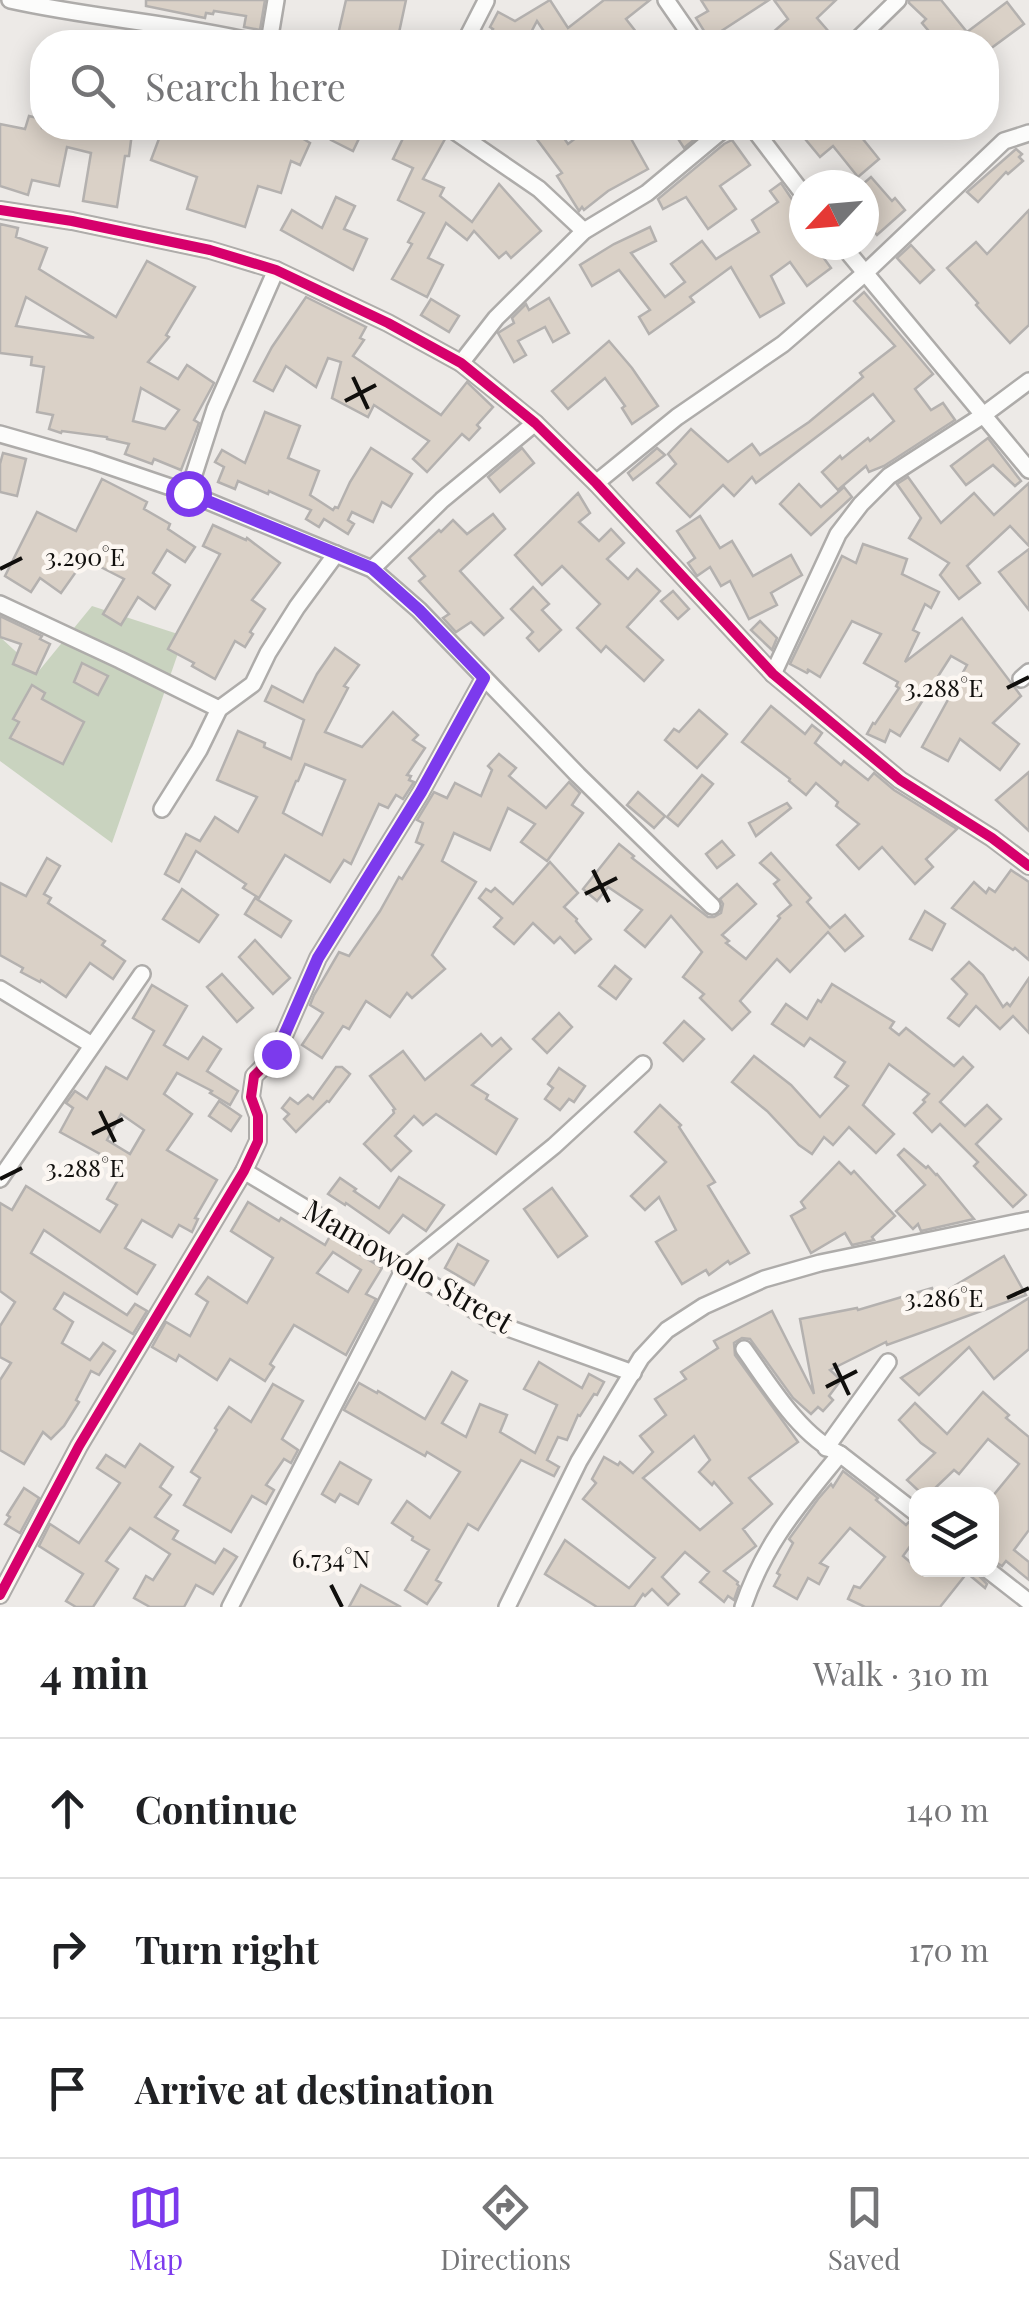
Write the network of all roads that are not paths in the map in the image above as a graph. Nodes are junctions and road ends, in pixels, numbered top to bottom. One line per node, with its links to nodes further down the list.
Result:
1 (10, 0): 6 (street)
2 (276, 0): 8 (street)
3 (666, 0): 10 (street)
4 (898, 0): 11 (street)
5 (486, 2): 9 (street)
6 (63, 6): 7 (street)
7 (195, 30)
8 (271, 30)
9 (471, 30)
10 (687, 30)
11 (867, 30)
12 (1029, 133): 21 (street)
13 (468, 140): 18 (street)
14 (711, 140): 18 (street)
15 (768, 140): 16 (street)
16 (789, 172)
17 (0, 210): 20 (street)
18 (584, 231): 22 (street)
19 (853, 260): 21 (street)
20 (276, 270): 22 (street); 29 (street)
21 (864, 274): 24 (street); 28 (street)
22 (461, 364): 25 (street)
23 (1029, 382): 24 (street)
24 (982, 416): 27 (street); 33 (street)
25 (535, 423): 28 (street); 31 (street)
26 (0, 434): 29 (street)
27 (1029, 470)
28 (596, 482): 33 (street)
29 (188, 493): 30 (street)
30 (336, 554): 31 (street); 35 (street)
31 (372, 568): 34 (street)
32 (0, 604): 35 (street)
33 (773, 674): 37 (street)
34 (484, 678): 38 (street); 43 (street)
35 (218, 709): 36 (street)
36 (162, 808)
37 (1029, 866)
38 (712, 906)
39 (142, 974): 41 (street)
40 (0, 988): 41 (street)
41 (92, 1045): 44 (street)
42 (643, 1064): 46 (street)
43 (244, 1171): 46 (street, Mamowolo Street); 53 (street)
44 (0, 1180)
45 (1029, 1220): 49 (street)
46 (405, 1268): 49 (street, Mamowolo Street); 55 (street)
47 (744, 1349): 50 (street)
48 (888, 1362): 50 (street)
49 (633, 1373): 56 (street)
50 (833, 1451): 51 (street); 57 (street)
51 (909, 1508)
52 (997, 1577): 54 (street)
53 (0, 1595)
54 (1029, 1602)
55 (230, 1607)
56 (507, 1607)
57 (743, 1607)

